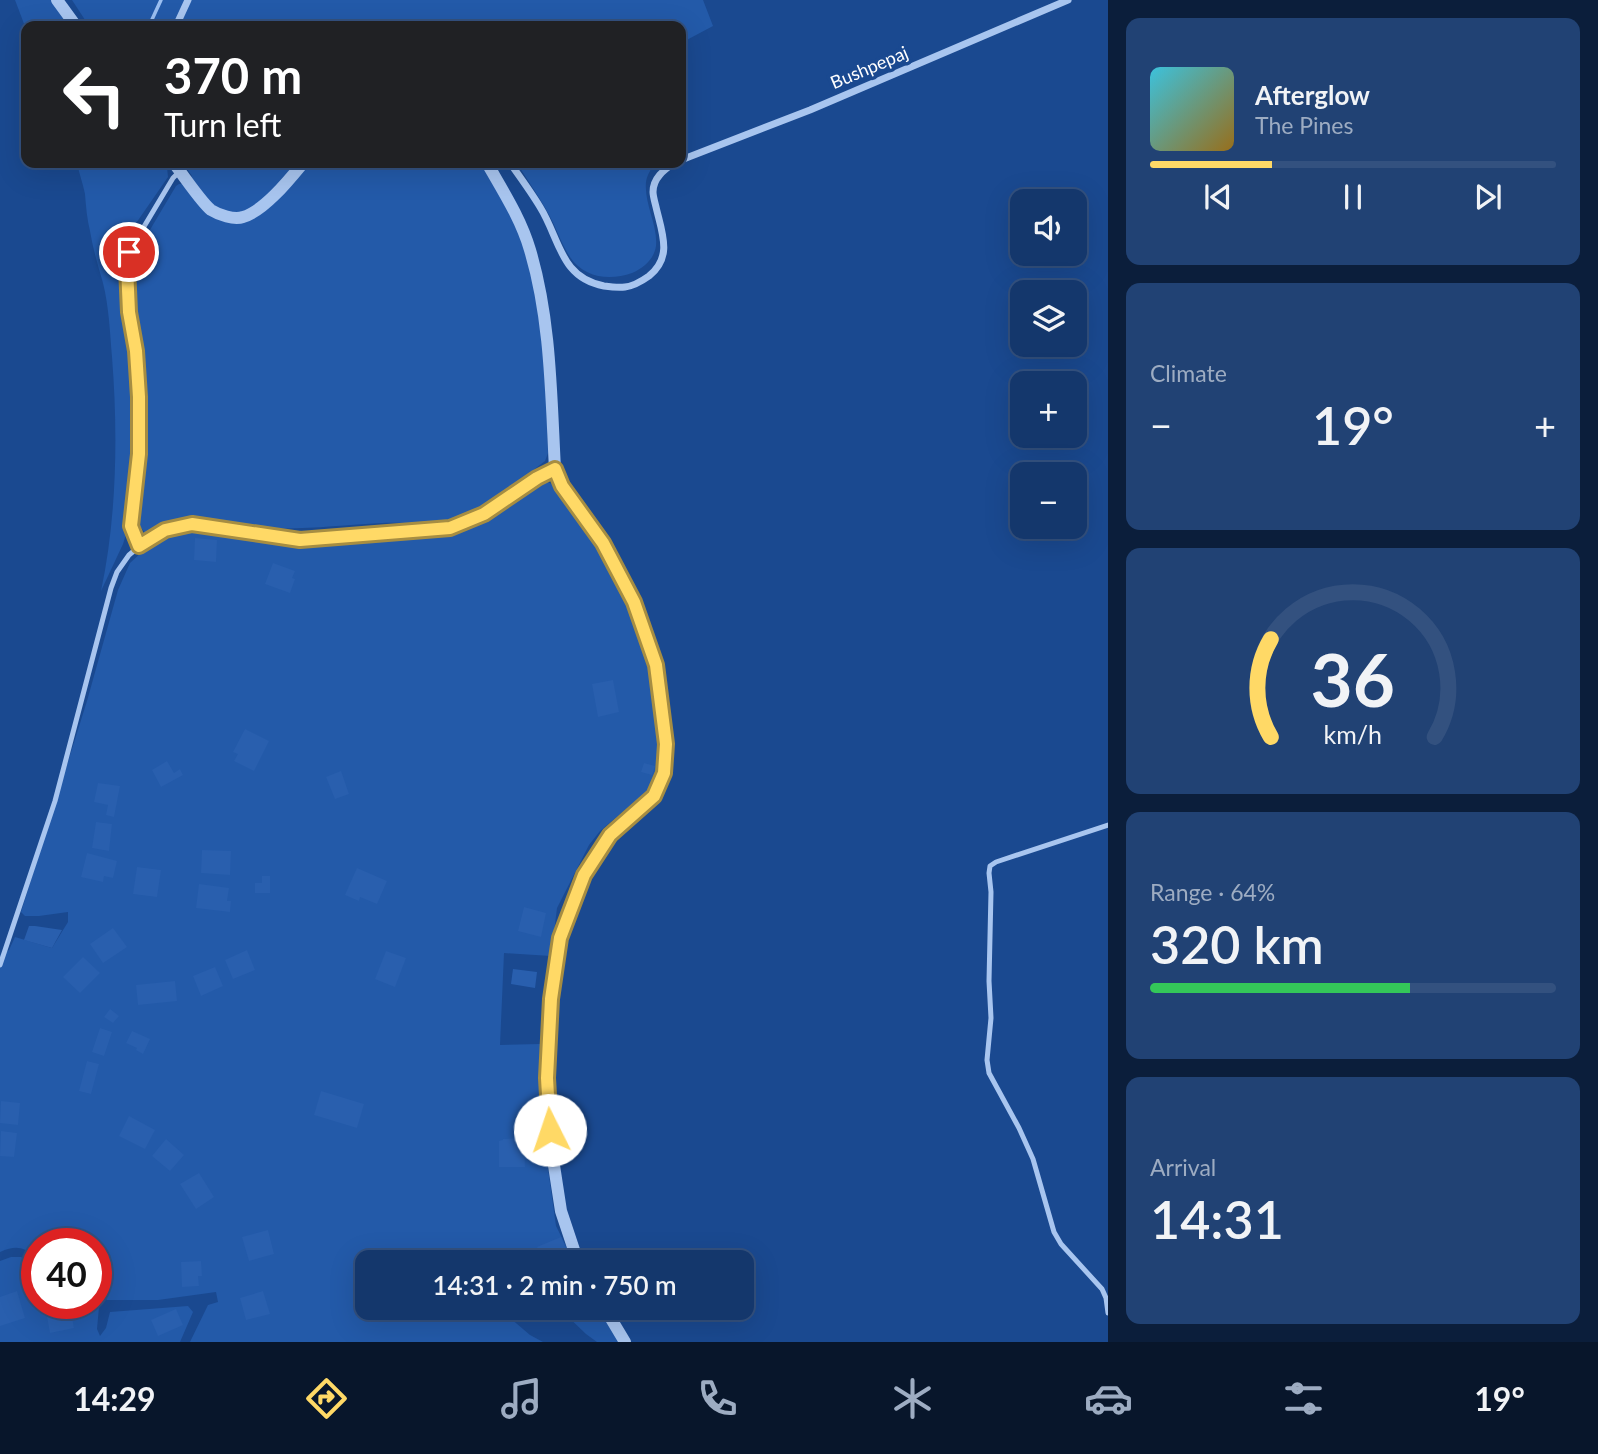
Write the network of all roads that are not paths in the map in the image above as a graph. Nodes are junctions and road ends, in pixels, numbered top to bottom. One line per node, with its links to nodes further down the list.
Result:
1 (57, 0): 4 (street)
2 (188, 0): 5 (street)
3 (1068, 0): 6 (street, Bushpepaj)
4 (72, 21)
5 (178, 21)
6 (686, 158)
7 (177, 168): 14 (lane)
8 (178, 168): 9 (street)
9 (299, 168)
10 (490, 168): 13 (street)
11 (513, 168): 12 (street)
12 (667, 168)
13 (555, 469): 14 (lane); 17 (street)
14 (139, 546): 16 (lane)
15 (1108, 825): 18 (lane)
16 (0, 965)
17 (574, 1250)
18 (1105, 1287): 19 (lane)
19 (1108, 1313)
20 (612, 1320): 21 (street)
21 (625, 1342)

